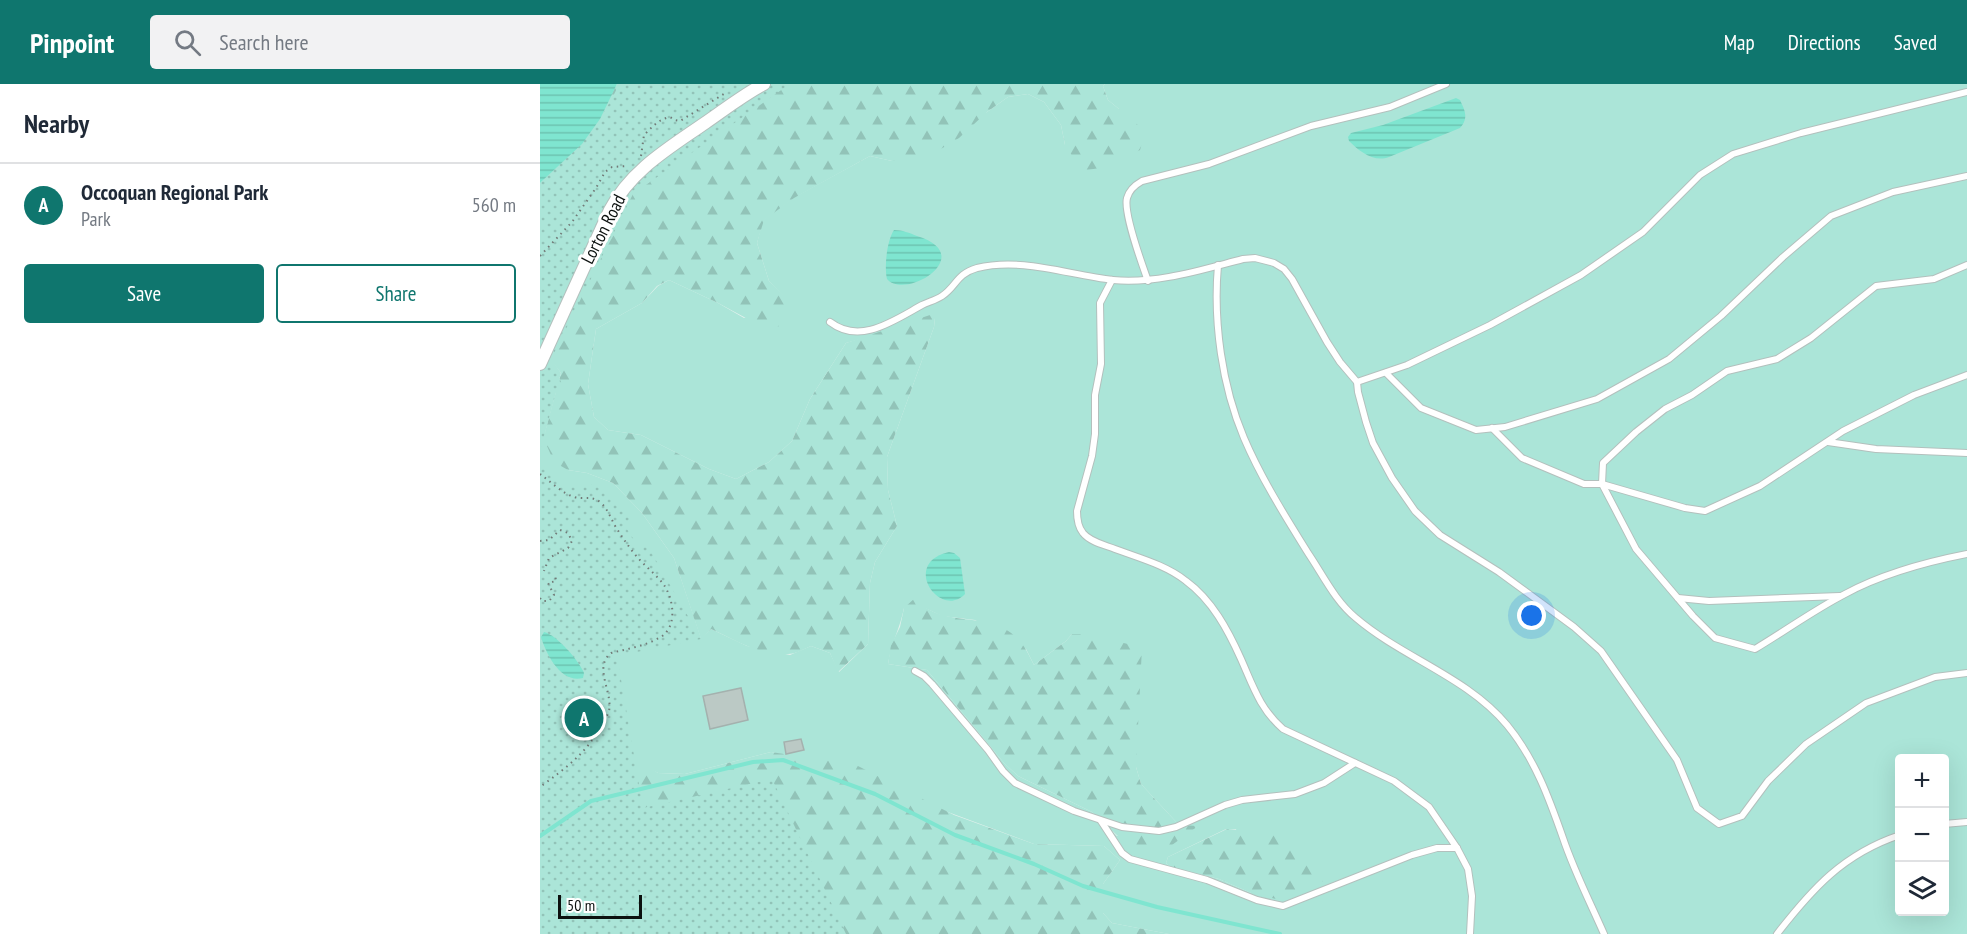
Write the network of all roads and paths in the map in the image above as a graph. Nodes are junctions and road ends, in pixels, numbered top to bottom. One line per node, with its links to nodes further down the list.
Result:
1 (764, 84): 14 (street, Lorton Road)
2 (1446, 84): 12 (lane)
3 (730, 90): 5 (path)
4 (1967, 92): 15 (lane)
5 (641, 158)
6 (635, 164): 8 (path)
7 (1967, 176): 18 (lane)
8 (540, 256)
9 (1218, 265): 12 (lane); 17 (lane); 40 (lane)
10 (1967, 265): 22 (lane)
11 (1112, 280): 12 (lane); 13 (lane); 32 (lane)
12 (1148, 281)
13 (830, 322)
14 (540, 364)
15 (1386, 374): 17 (lane); 18 (lane)
16 (1967, 375): 19 (lane)
17 (1357, 382): 31 (lane)
18 (1492, 428): 22 (lane)
19 (1828, 442): 20 (lane); 22 (lane)
20 (1967, 453)
21 (540, 474): 33 (path)
22 (1602, 484): 29 (lane)
23 (540, 542): 25 (path)
24 (1967, 554): 27 (lane)
25 (544, 571)
26 (555, 574): 28 (path)
27 (1841, 596): 29 (lane); 29 (lane)
28 (540, 598)
29 (1678, 598)
30 (915, 671): 34 (lane)
31 (1967, 674)
32 (1354, 763): 34 (lane); 38 (lane)
33 (540, 787)
34 (1100, 821): 38 (lane)
35 (1967, 822): 36 (lane)
36 (1949, 824)
37 (1895, 837): 41 (lane)
38 (1457, 848): 39 (lane)
39 (1470, 934)
40 (1604, 934)
41 (1777, 934)

